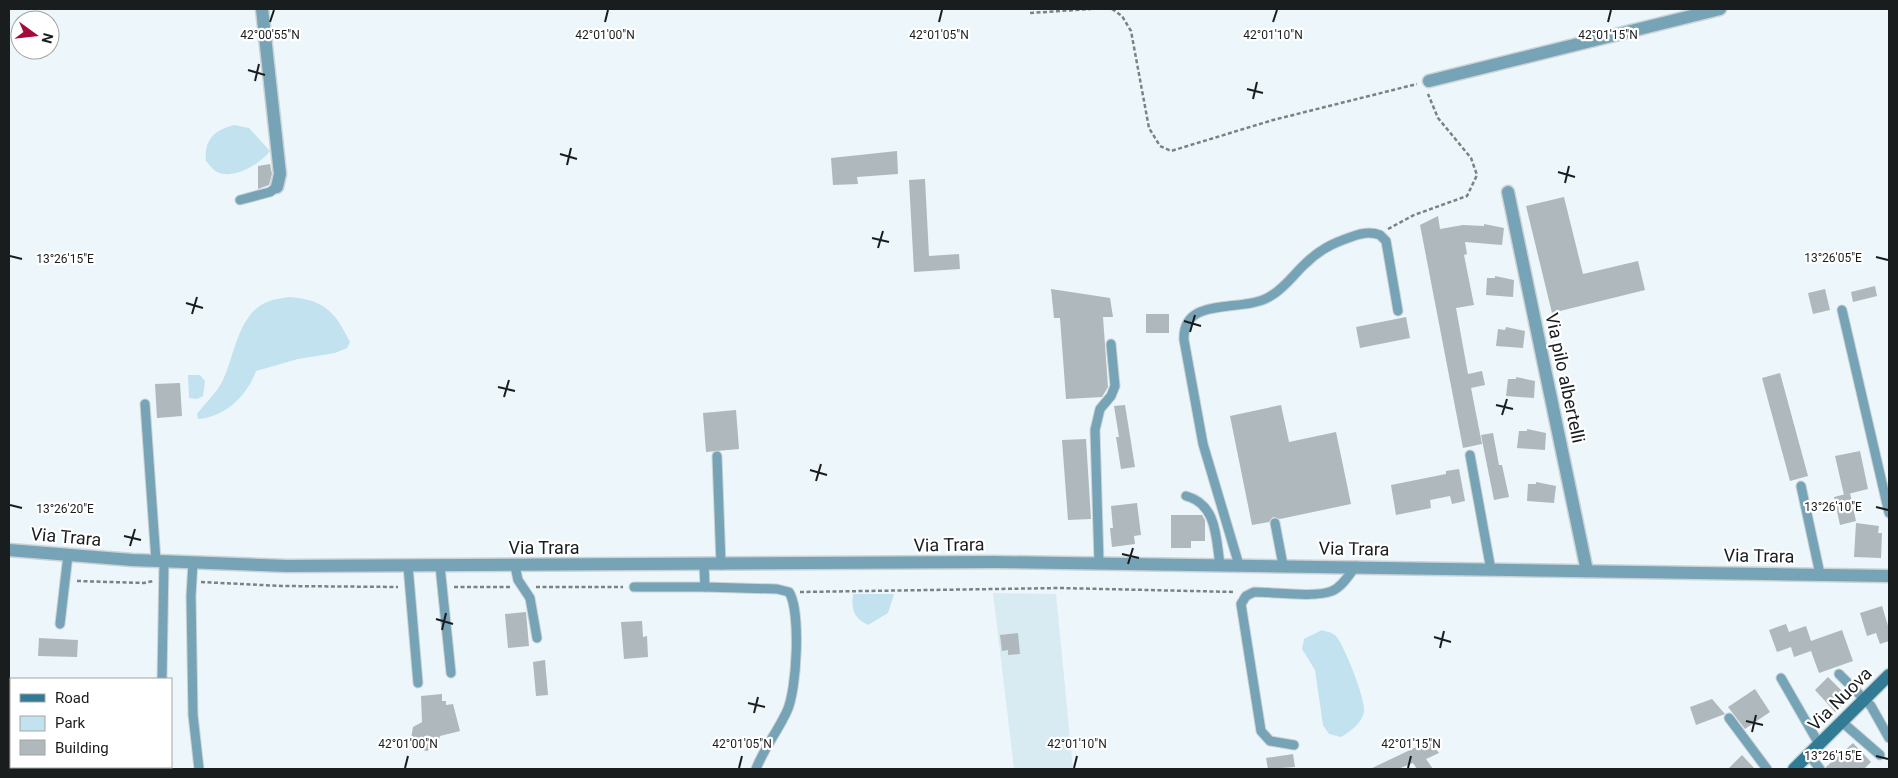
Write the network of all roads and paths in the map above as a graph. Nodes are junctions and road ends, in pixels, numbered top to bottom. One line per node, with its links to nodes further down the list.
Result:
1 (262, 9): 7 (street)
2 (1091, 9): 5 (path)
3 (1112, 9): 6 (path)
4 (1720, 9): 6 (street)
5 (1030, 12)
6 (1429, 82): 10 (path)
7 (277, 187): 9 (lane)
8 (1508, 192): 36 (street, Via pilo albertelli)
9 (240, 200)
10 (1380, 235): 12 (lane); 29 (lane)
11 (1842, 310): 19 (lane)
12 (1398, 311)
13 (1111, 344): 25 (lane)
14 (145, 404): 23 (lane)
15 (1470, 455): 35 (lane)
16 (717, 456): 27 (lane)
17 (1801, 486): 37 (lane)
18 (1186, 496): 28 (lane)
19 (1889, 513)
20 (1275, 524): 30 (lane)
21 (9, 550): 22 (street, Via Trara)
22 (68, 555): 23 (street, Via Trara); 39 (lane)
23 (160, 561): 24 (street, Via Trara); 40 (lane)
24 (193, 562): 31 (street, Via Trara); 41 (lane)
25 (1099, 563): 27 (street, Via Trara); 28 (street, Via Trara)
26 (704, 565): 27 (street, Via Trara); 33 (street, Via Trara); 45 (lane)
27 (721, 565)
28 (1220, 565): 29 (street, Via Trara)
29 (1239, 565): 30 (street, Via Trara)
30 (1283, 565): 34 (street, Via Trara)
31 (408, 566): 32 (street, Via Trara); 42 (lane)
32 (440, 566): 33 (street, Via Trara); 43 (lane)
33 (515, 566): 46 (lane)
34 (1356, 566): 35 (street, Via Trara); 48 (lane)
35 (1492, 570): 36 (street, Via Trara)
36 (1587, 571): 37 (street, Via Trara)
37 (1820, 574): 38 (street, Via Trara)
38 (1889, 576)
39 (65, 581): 40 (path); 49 (lane)
40 (163, 581): 54 (lane)
41 (192, 581): 42 (path); 65 (lane)
42 (411, 587): 56 (lane)
43 (440, 587): 46 (path); 51 (lane)
44 (634, 587): 45 (lane); 46 (path)
45 (705, 587): 47 (lane)
46 (523, 588): 50 (lane)
47 (789, 592): 48 (path); 66 (lane)
48 (1246, 596): 62 (lane)
49 (60, 624)
50 (537, 638)
51 (451, 673)
52 (1839, 674): 57 (lane)
53 (1889, 675): 57 (main road, Via Nuova)
54 (162, 678)
55 (1781, 678): 61 (lane)
56 (418, 683)
57 (1865, 699): 59 (main road, Via Nuova); 60 (lane)
58 (1729, 718): 67 (lane)
59 (1842, 722): 61 (main road, Via Nuova); 64 (lane)
60 (1889, 738)
61 (1819, 744): 63 (main road, Via Nuova)
62 (1294, 745)
63 (1809, 755): 68 (main road, Via Nuova); 69 (lane)
64 (1880, 755)
65 (199, 769)
66 (756, 769)
67 (1767, 769)
68 (1794, 769)
69 (1820, 769)

